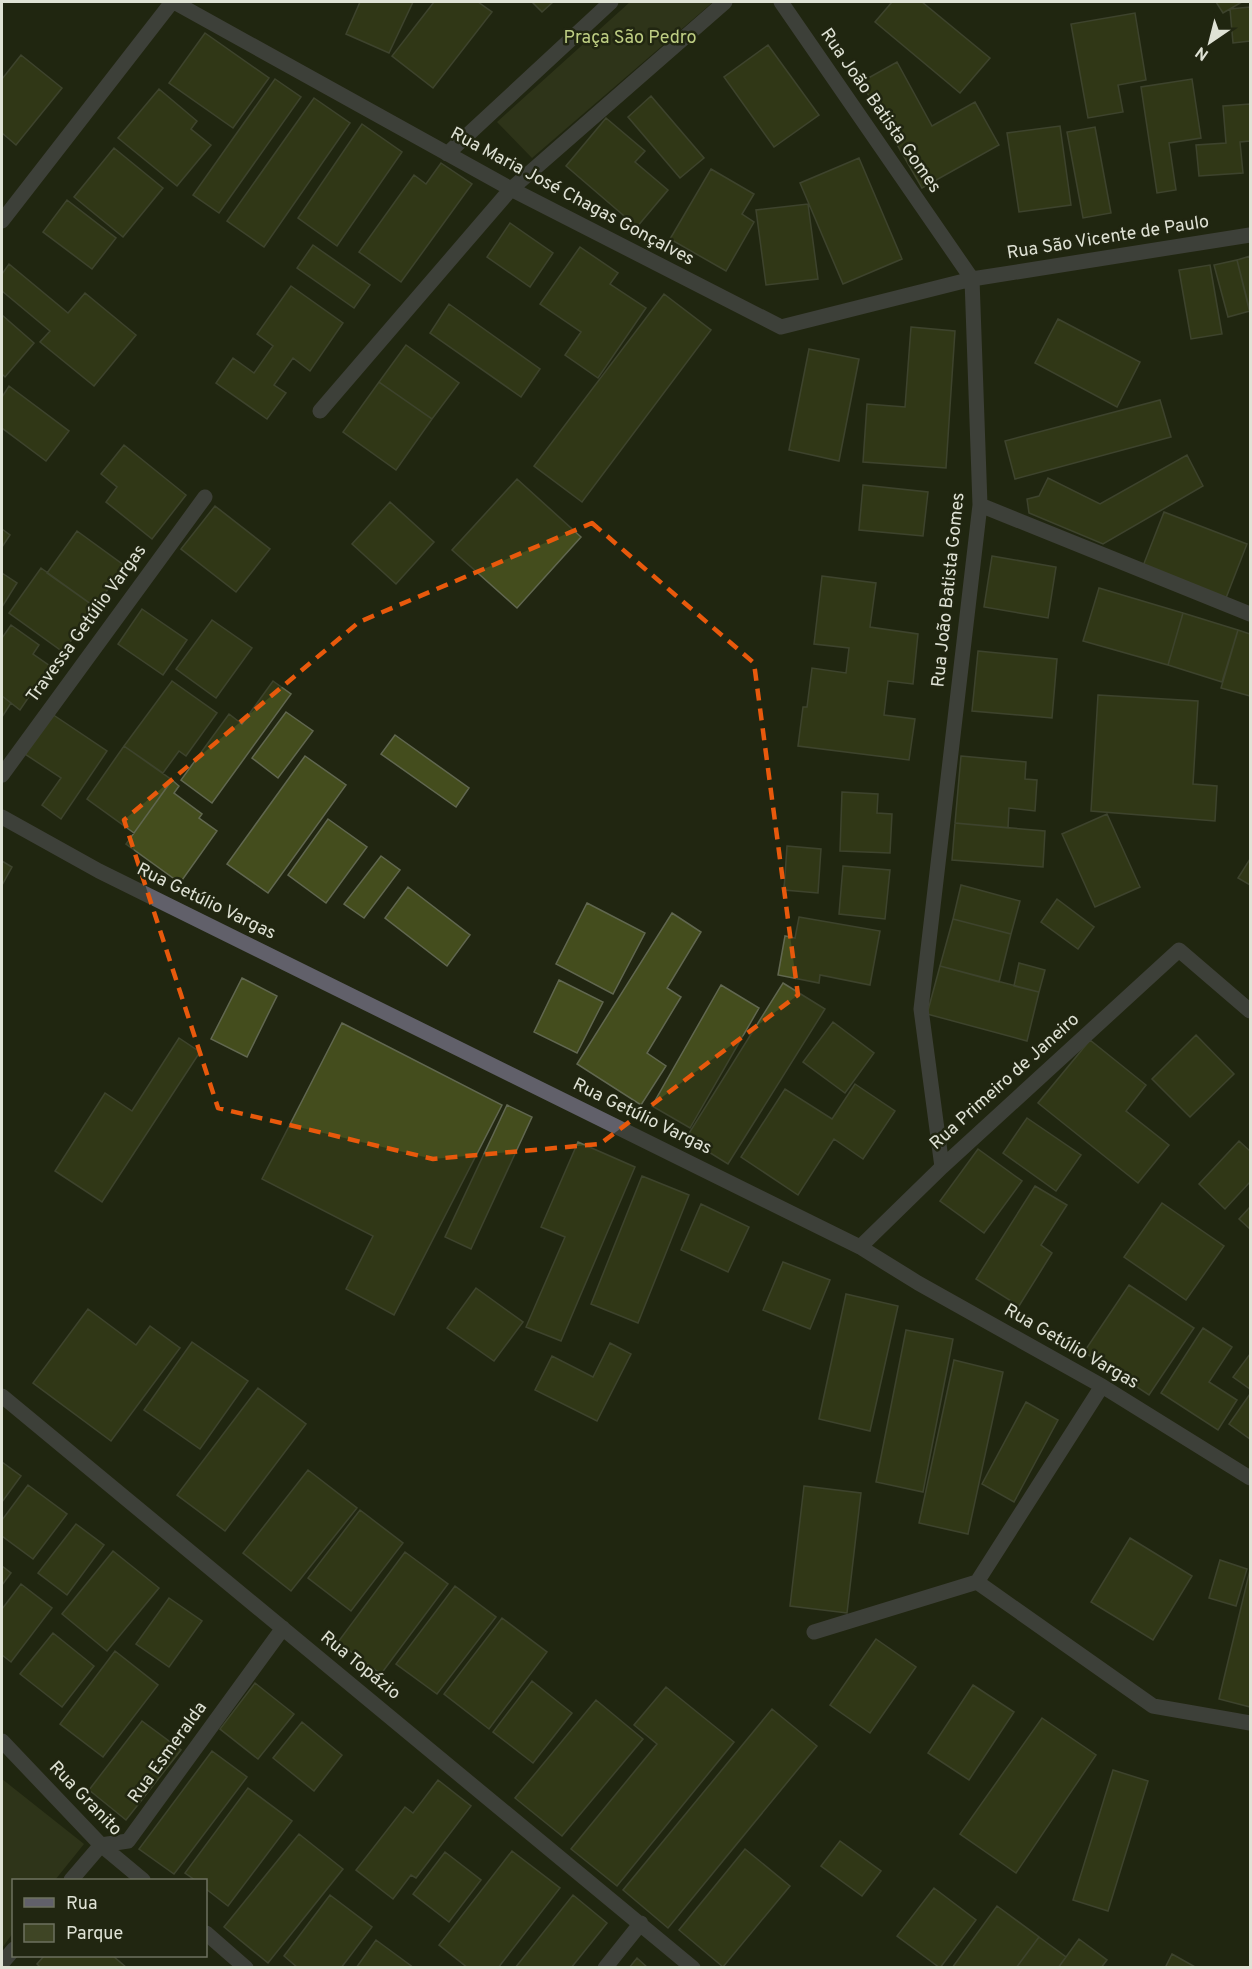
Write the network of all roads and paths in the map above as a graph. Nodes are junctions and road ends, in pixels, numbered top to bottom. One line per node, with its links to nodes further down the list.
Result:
1 (173, 2): 5 (street, Rua Maria José Chagas Gonçalves); 7 (street)
2 (611, 2): 5 (street)
3 (725, 2): 6 (street)
4 (781, 2): 9 (street, Rua João Batista Gomes)
5 (447, 154): 6 (street, Rua Maria José Chagas Gonçalves)
6 (511, 189): 9 (street, Rua Maria José Chagas Gonçalves); 10 (street)
7 (2, 221)
8 (1251, 236): 9 (street, Rua São Vicente de Paulo)
9 (972, 279): 12 (street, Rua João Batista Gomes)
10 (320, 411)
11 (205, 497): 14 (street, Travessa Getúlio Vargas)
12 (980, 505): 13 (street); 17 (street, Rua João Batista Gomes)
13 (1251, 614)
14 (2, 774)
15 (2, 817): 18 (street, Rua Getúlio Vargas)
16 (1251, 1011): 17 (street, Rua Primeiro de Janeiro)
17 (942, 1167): 18 (street, Rua Primeiro de Janeiro)
18 (860, 1247): 19 (street, Rua Getúlio Vargas)
19 (1102, 1386): 21 (street, Rua Getúlio Vargas); 22 (street)
20 (2, 1396): 23 (street, Rua Topázio)
21 (1251, 1478)
22 (977, 1582): 24 (street); 25 (street)
23 (283, 1628): 27 (street, Rua Esmeralda); 30 (street, Rua Topázio)
24 (814, 1632)
25 (1251, 1724)
26 (2, 1741): 27 (street, Rua Granito)
27 (101, 1845): 28 (street); 29 (street, Rua Granito)
28 (72, 1879)
29 (141, 1879)
30 (641, 1923): 35 (street); 36 (street, Rua Topázio)
31 (207, 1934): 34 (street)
32 (12, 1951): 33 (street)
33 (2, 1963)
34 (246, 1968)
35 (605, 1968)
36 (693, 1968)

